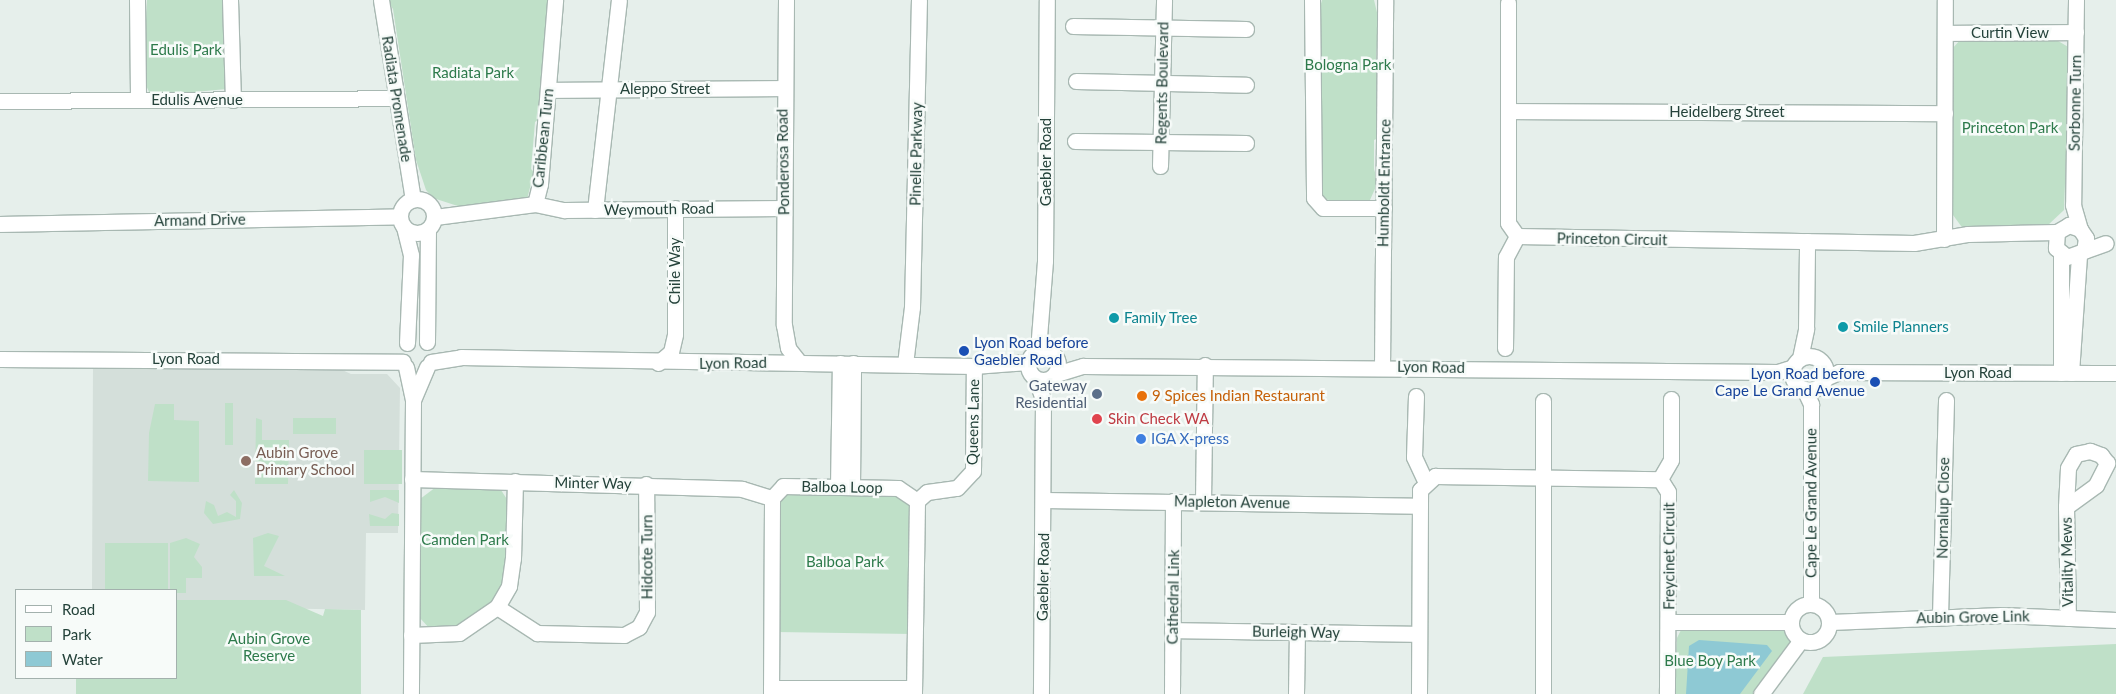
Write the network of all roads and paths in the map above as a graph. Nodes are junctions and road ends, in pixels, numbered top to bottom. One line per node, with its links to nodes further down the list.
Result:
1 (137, 0): 27 (street)
2 (230, 0): 28 (street)
3 (381, 0): 26 (street, Radiata Promenade)
4 (555, 0): 24 (street, Caribbean Turn)
5 (619, 0): 25 (street)
6 (786, 0): 23 (street, Ponderosa Road)
7 (919, 0): 68 (street, Pinelle Parkway)
8 (1047, 0): 57 (street, Gaebler Road)
9 (1164, 0): 16 (street, Regents Boulevard)
10 (1312, 0): 40 (street)
11 (1385, 0): 40 (street, Humboldt Entrance)
12 (1945, 0): 19 (street)
13 (2076, 0): 18 (street, Sorbonne Turn)
14 (1508, 1): 30 (street)
15 (1073, 26): 16 (street)
16 (1163, 28): 17 (street); 21 (street, Regents Boulevard)
17 (1246, 29)
18 (2076, 32): 19 (street, Curtin View); 47 (street, Sorbonne Turn)
19 (1945, 33): 31 (street)
20 (1076, 81): 21 (street)
21 (1162, 83): 22 (street); 33 (street, Regents Boulevard)
22 (1246, 85)
23 (782, 88): 25 (street, Aleppo Street); 39 (street, Ponderosa Road)
24 (548, 90): 25 (street, Aleppo Street); 37 (street, Caribbean Turn)
25 (609, 90): 41 (street)
26 (395, 98): 28 (street, Edulis Avenue); 36 (street, Radiata Promenade)
27 (138, 100): 28 (street, Edulis Avenue); 29 (street, Edulis Avenue)
28 (233, 100)
29 (0, 102)
30 (1508, 111): 31 (street, Heidelberg Street); 45 (street)
31 (1945, 114): 48 (street)
32 (1075, 141): 33 (street)
33 (1161, 142): 34 (street); 35 (street, Regents Boulevard)
34 (1246, 143)
35 (1160, 166)
36 (413, 199): 42 (street); 43 (street)
37 (535, 204): 41 (street, Weymouth Road); 43 (street, Caribbean Turn)
38 (675, 208): 39 (street, Weymouth Road); 41 (street, Weymouth Road); 54 (street, Chile Way)
39 (784, 208): 52 (street, Ponderosa Road)
40 (1384, 208): 72 (street, Humboldt Entrance)
41 (595, 210)
42 (402, 221): 43 (street); 44 (street, Armand Drive); 55 (street)
43 (432, 223): 58 (street)
44 (0, 224)
45 (1516, 236): 49 (street, Princeton Circuit); 56 (street)
46 (2034, 236): 47 (street, Princeton Circuit); 48 (street, Princeton Circuit); 51 (street, Princeton Circuit)
47 (2075, 238): 50 (street); 51 (street); 51 (street); 76 (street)
48 (1944, 239): 49 (street, Princeton Circuit)
49 (1807, 241): 53 (street)
50 (2111, 243)
51 (2058, 251): 76 (street)
52 (784, 325): 61 (street, Ponderosa Road); 62 (street, Ponderosa Road)
53 (1806, 329): 66 (street); 75 (street)
54 (675, 334): 63 (street, Chile Way); 64 (street)
55 (405, 344): 58 (street, Lyon Road); 60 (street, Lyon Road); 67 (street)
56 (1505, 348)
57 (1049, 353): 71 (street, Lyon Road); 73 (street); 78 (street)
58 (429, 355): 63 (street, Lyon Road); 67 (street, Lyon Road); 82 (street)
59 (0, 359): 60 (street, Lyon Road)
60 (373, 359): 67 (street, Lyon Road)
61 (767, 362): 62 (street, Lyon Road); 64 (street, Lyon Road)
62 (799, 362): 65 (street, Lyon Road)
63 (658, 363): 64 (street, Lyon Road)
64 (692, 363)
65 (847, 363): 68 (street, Lyon Road); 93 (street)
66 (1797, 363): 74 (street, Lyon Road); 75 (street, Lyon Road); 79 (street)
67 (405, 364): 82 (street)
68 (911, 364): 70 (street, Lyon Road)
69 (1205, 365): 71 (street, Lyon Road); 72 (street, Lyon Road); 98 (street)
70 (974, 366): 73 (street, Lyon Road); 96 (street, Queens Lane)
71 (1083, 366): 78 (street, Lyon Road)
72 (1382, 367): 74 (street, Lyon Road)
73 (1032, 372): 78 (street, Lyon Road); 83 (street, Gaebler Road)
74 (1778, 372): 79 (street)
75 (1821, 372): 76 (street, Lyon Road); 79 (street); 86 (street, Cape Le Grand Avenue)
76 (2066, 373): 77 (street, Lyon Road)
77 (2116, 373)
78 (1054, 376): 83 (street, Gaebler Road)
79 (1800, 386): 86 (street, Cape Le Grand Avenue)
80 (1416, 396): 91 (street)
81 (1671, 399): 89 (street)
82 (413, 400): 88 (street)
83 (1043, 400): 95 (street, Gaebler Road)
84 (1946, 400): 103 (street, Nornalup Close)
85 (1543, 401): 87 (street)
86 (1811, 404): 101 (street, Cape Le Grand Avenue)
87 (1542, 476): 89 (street); 91 (street); 121 (street)
88 (412, 479): 90 (street, Minter Way); 112 (street)
89 (1660, 479): 106 (street, Freycinet Circuit)
90 (515, 481): 92 (street, Minter Way); 102 (street)
91 (1425, 481): 99 (street)
92 (646, 484): 94 (street, Minter Way); 102 (street, Hidcote Turn)
93 (845, 487): 94 (street, Balboa Loop); 96 (street, Balboa Loop)
94 (772, 498): 114 (street)
95 (1044, 500): 97 (street, Mapleton Avenue); 117 (street, Gaebler Road)
96 (917, 501): 115 (street)
97 (1174, 501): 98 (street, Mapleton Avenue); 109 (street, Cathedral Link)
98 (1204, 501): 99 (street, Mapleton Avenue)
99 (1420, 506): 111 (street)
100 (2066, 507): 104 (street, Vitality Mews)
101 (1811, 603): 107 (street); 108 (street)
102 (498, 607): 112 (street)
103 (1940, 616): 104 (street, Aubin Grove Link); 108 (street, Aubin Grove Link)
104 (2068, 618): 105 (street, Aubin Grove Link)
105 (2116, 620)
106 (1669, 622): 107 (street); 122 (street, Freycinet Circuit)
107 (1791, 622): 113 (street)
108 (1830, 622): 113 (street)
109 (1172, 630): 110 (street, Burleigh Way); 118 (street, Cathedral Link)
110 (1297, 632): 111 (street, Burleigh Way); 119 (street)
111 (1419, 634): 120 (street)
112 (411, 635): 116 (street)
113 (1801, 640): 123 (street)
114 (771, 691): 115 (street)
115 (914, 691)
116 (411, 694)
117 (1041, 694)
118 (1172, 694)
119 (1296, 694)
120 (1419, 694)
121 (1543, 694)
122 (1668, 694)
123 (1761, 694)

